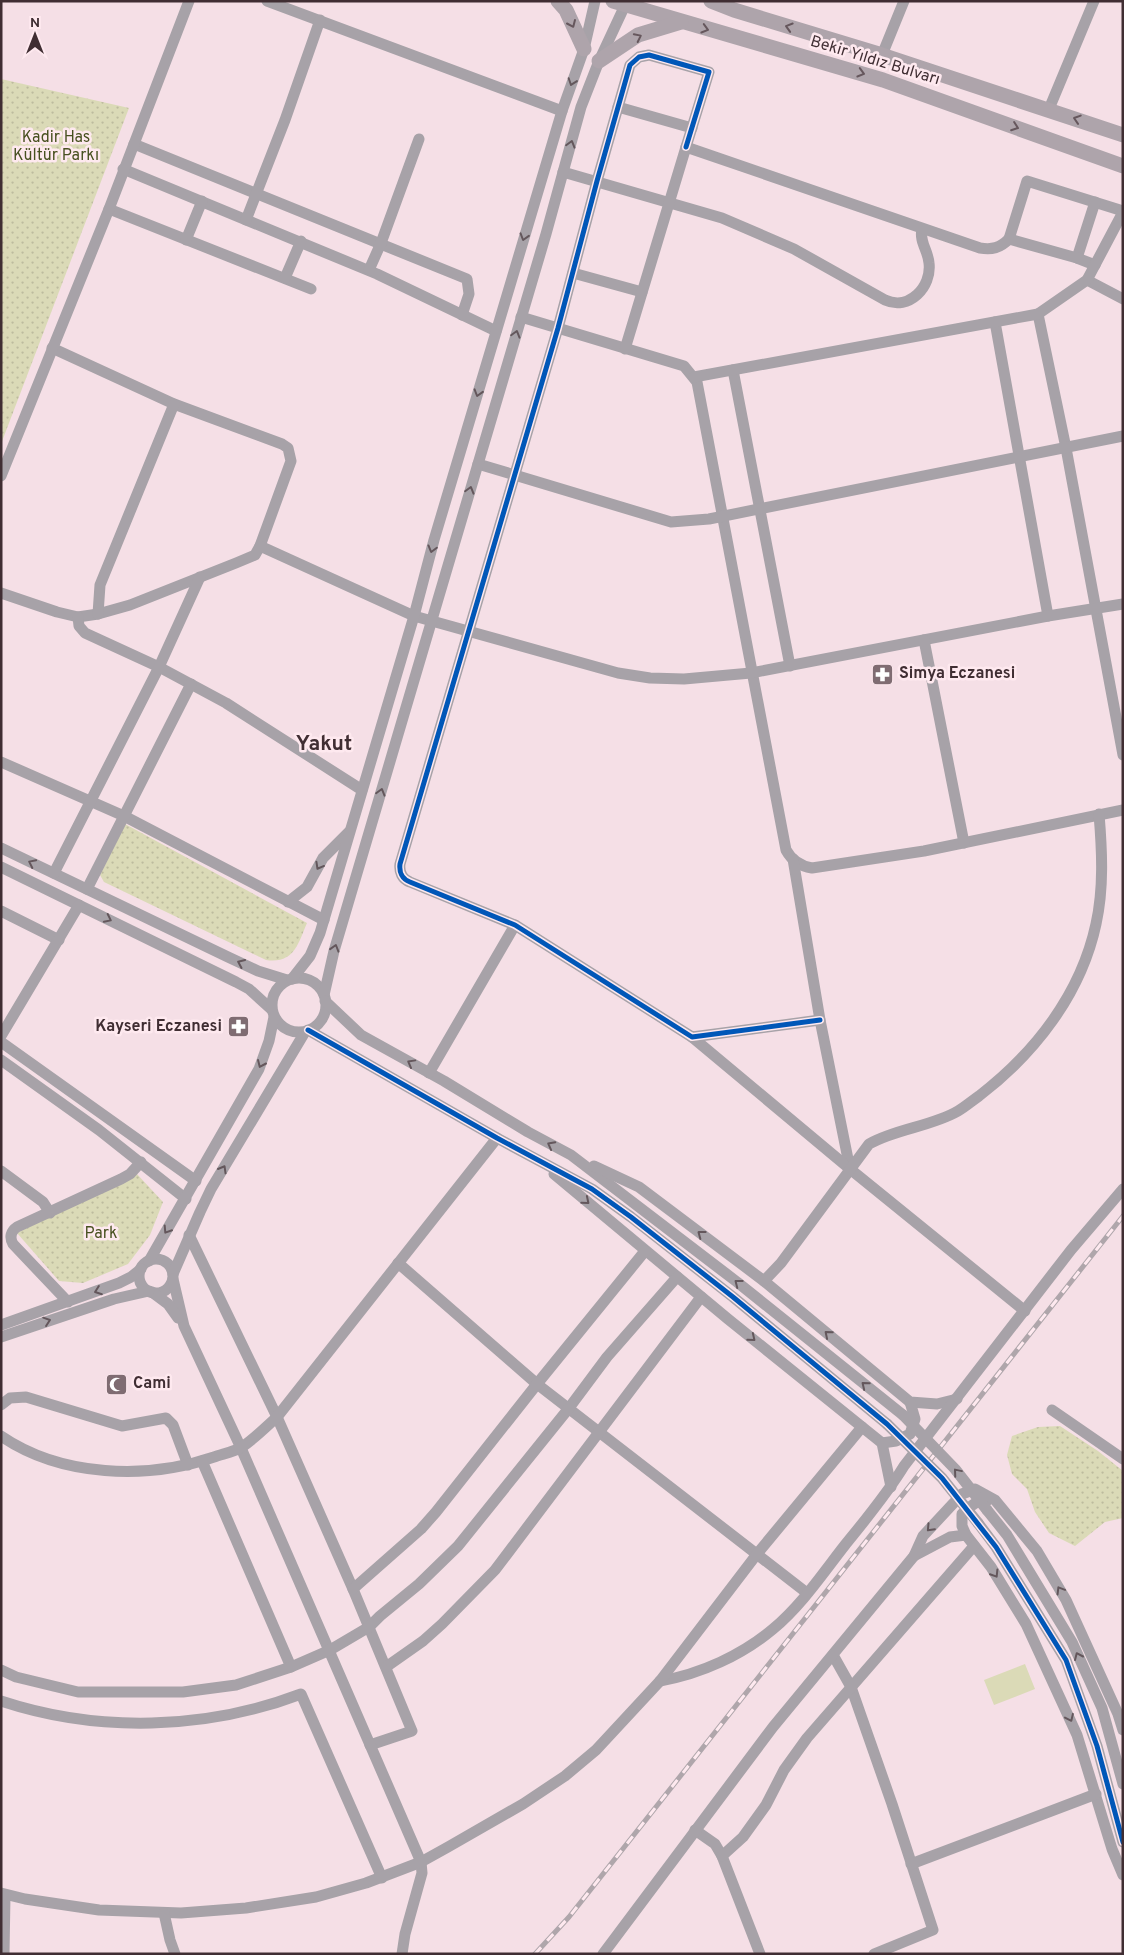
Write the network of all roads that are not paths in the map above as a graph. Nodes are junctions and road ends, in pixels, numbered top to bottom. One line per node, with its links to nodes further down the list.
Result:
1 (189, 1): 20 (street)
2 (267, 1): 9 (street)
3 (558, 1): 11 (main road, one-way to 11)
4 (594, 1): 11 (street)
5 (711, 1): 12 (main road, Bekir Yıldız Bulvarı, one-way to 5)
6 (904, 1): 12 (street)
7 (1094, 1): 15 (street)
8 (621, 3): 10 (main road, Bekir Yıldız Bulvarı); 13 (street)
9 (320, 20): 16 (street); 26 (street)
10 (681, 22): 13 (main road, one-way to 10); 22 (main road, Bekir Yıldız Bulvarı, one-way to 22)
11 (584, 49): 16 (street, one-way to 16)
12 (882, 55): 15 (main road, Bekir Yıldız Bulvarı)
13 (599, 61): 24 (street, one-way to 13)
14 (618, 107): 17 (street); 17 (street); 25 (street)
15 (1048, 109): 18 (main road, Bekir Yıldız Bulvarı, one-way to 15)
16 (562, 111): 52 (street, one-way to 52)
17 (692, 128): 21 (street)
18 (1123, 134)
19 (419, 139): 37 (street)
20 (134, 144): 23 (street); 26 (street)
21 (686, 147): 29 (street); 33 (street)
22 (1123, 166)
23 (124, 169): 27 (street); 30 (street)
24 (563, 172): 25 (street); 49 (street)
25 (597, 181): 29 (street); 41 (street)
26 (256, 192): 32 (street); 37 (street)
27 (202, 201): 32 (street); 35 (street)
28 (1095, 202): 31 (street); 34 (street); 38 (street)
29 (670, 203): 33 (street); 45 (street)
30 (109, 209): 35 (street); 53 (street)
31 (1123, 211): 39 (street)
32 (246, 220): 36 (street)
33 (922, 229): 34 (street)
34 (1009, 239): 38 (street)
35 (186, 240): 42 (street)
36 (301, 241): 40 (street); 42 (street)
37 (381, 243): 40 (street); 48 (street)
38 (1078, 258): 39 (street)
39 (1094, 265): 43 (street)
40 (369, 270): 48 (street)
41 (572, 273): 45 (street); 51 (street)
42 (285, 278): 44 (street)
43 (1087, 280): 46 (street); 47 (street)
44 (311, 289)
45 (642, 292): 54 (street)
46 (1123, 299)
47 (1038, 314): 50 (street); 59 (street)
48 (462, 315): 52 (street)
49 (521, 317): 51 (street); 61 (street, one-way to 49)
50 (995, 322): 55 (street); 60 (street)
51 (558, 328): 54 (street); 62 (street)
52 (496, 331): 72 (street, one-way to 72)
53 (52, 348): 57 (street); 63 (street)
54 (625, 349): 56 (street)
55 (733, 370): 56 (street); 64 (street)
56 (694, 377): 65 (street)
57 (174, 404): 66 (street); 71 (street)
58 (1123, 436): 59 (street)
59 (1066, 448): 60 (street); 70 (street)
60 (1019, 457): 64 (street); 73 (street)
61 (478, 464): 62 (street); 75 (street, one-way to 61)
62 (515, 475): 65 (street); 76 (street)
63 (1, 476)
64 (761, 508): 65 (street); 78 (street)
65 (722, 515): 80 (street)
66 (260, 546): 67 (street); 72 (street)
67 (200, 578): 71 (street); 79 (street)
68 (1, 593): 74 (street)
69 (1123, 604): 70 (street)
70 (1095, 608): 73 (street); 82 (street)
71 (98, 614): 74 (street)
72 (414, 616): 75 (street); 84 (street)
73 (1048, 616): 77 (street)
74 (78, 617): 79 (street)
75 (432, 621): 76 (street); 103 (street, one-way to 75)
76 (469, 631): 80 (street); 100 (street)
77 (924, 640): 78 (street); 90 (street)
78 (790, 666): 80 (street)
79 (159, 667): 81 (street); 85 (street)
80 (751, 673): 92 (street)
81 (191, 684): 84 (street); 88 (street)
82 (1123, 755)
83 (1, 762): 85 (street)
84 (362, 790): 89 (street)
85 (91, 801): 88 (street); 94 (street)
86 (1123, 810): 87 (street)
87 (1098, 814): 90 (street); 116 (street)
88 (124, 816): 95 (street); 96 (street)
89 (350, 830): 96 (street, one-way to 96); 99 (street)
90 (964, 843): 92 (street)
91 (1, 848): 94 (street, one-way to 91)
92 (793, 859): 105 (street)
93 (1, 867): 97 (street)
94 (54, 873): 95 (street)
95 (87, 889): 102 (street, one-way to 95)
96 (288, 902): 99 (street)
97 (79, 905): 101 (street); 104 (street, one-way to 104)
98 (1, 911): 101 (street)
99 (324, 920): 102 (street)
100 (515, 925): 108 (street); 111 (street)
101 (59, 940): 107 (street)
102 (290, 979): 103 (street); 104 (street)
103 (325, 998): 106 (street); 111 (street, one-way to 103)
104 (273, 1013): 106 (street); 118 (street, one-way to 118)
105 (820, 1020): 108 (street); 116 (street)
106 (306, 1031): 112 (street); 122 (street, one-way to 106)
107 (1, 1036)
108 (692, 1037): 116 (street)
109 (1, 1042): 118 (street)
110 (1, 1060): 115 (street)
111 (429, 1073): 113 (street, one-way to 111)
112 (497, 1138): 114 (street); 124 (street)
113 (571, 1155): 128 (street, one-way to 113); 170 (street, one-way to 113, bridge)
114 (536, 1159): 123 (street, one-way to 123); 173 (street, bridge)
115 (141, 1162): 120 (street); 121 (street)
116 (850, 1169): 128 (street); 132 (street)
117 (1, 1171): 121 (street)
118 (196, 1181): 120 (street)
119 (1123, 1189): 132 (street)
120 (186, 1199): 125 (street, one-way to 125)
121 (50, 1213): 131 (street)
122 (189, 1235): 126 (street); 142 (street)
123 (645, 1251): 127 (street); 136 (street)
124 (398, 1263): 136 (street); 142 (street)
125 (145, 1265): 126 (street); 129 (street); 131 (street, one-way to 131)
126 (173, 1276): 129 (street); 134 (street)
127 (677, 1277): 130 (street); 140 (street)
128 (764, 1281): 138 (street, one-way to 128)
129 (150, 1292): 134 (street); 135 (street, one-way to 129)
130 (701, 1297): 143 (street, one-way to 143); 144 (street)
131 (68, 1302): 133 (street)
132 (1025, 1311): 137 (street)
133 (1, 1325)
134 (184, 1326): 147 (street)
135 (1, 1337)
136 (536, 1384): 140 (street); 157 (street)
137 (956, 1399): 138 (street); 151 (street)
138 (910, 1402): 146 (street)
139 (1, 1405): 150 (street)
140 (569, 1408): 144 (street); 159 (street)
141 (1052, 1410): 148 (street)
142 (277, 1417): 147 (street); 157 (street)
143 (862, 1428): 146 (street); 155 (street)
144 (600, 1432): 155 (street); 163 (street)
145 (1, 1436): 150 (street)
146 (882, 1443): 151 (street)
147 (241, 1448): 149 (street); 160 (street)
148 (1123, 1459)
149 (202, 1461): 150 (street); 162 (street)
150 (188, 1465)
151 (891, 1487): 158 (street)
152 (995, 1500): 153 (street); 156 (street, one-way to 156); 168 (street, one-way to 152)
153 (966, 1535): 154 (street); 156 (street)
154 (974, 1546): 166 (street); 171 (street, one-way to 171)
155 (757, 1554): 158 (street); 165 (street)
156 (914, 1556): 161 (street)
157 (353, 1589): 159 (street)
158 (808, 1592): 165 (street)
159 (369, 1627): 160 (street); 163 (street)
160 (330, 1650): 162 (street); 169 (street)
161 (833, 1655): 166 (street); 172 (street)
162 (291, 1667): 164 (street)
163 (386, 1667): 169 (street)
164 (1, 1670)
165 (660, 1681): 175 (street)
166 (851, 1687): 174 (street); 176 (street)
167 (1, 1701): 178 (street)
168 (1123, 1730)
169 (370, 1745): 175 (street)
170 (1123, 1784)
171 (1096, 1794): 176 (street); 177 (street)
172 (695, 1830): 174 (street); 184 (street)
173 (1123, 1842)
174 (722, 1856): 185 (street)
175 (420, 1862): 178 (street); 183 (street)
176 (911, 1864): 186 (street)
177 (1123, 1875)
178 (382, 1878): 180 (street)
179 (3, 1894): 180 (street); 181 (street)
180 (164, 1912): 182 (street)
181 (4, 1954)
182 (175, 1954)
183 (402, 1954)
184 (603, 1954)
185 (760, 1954)
186 (874, 1954)

